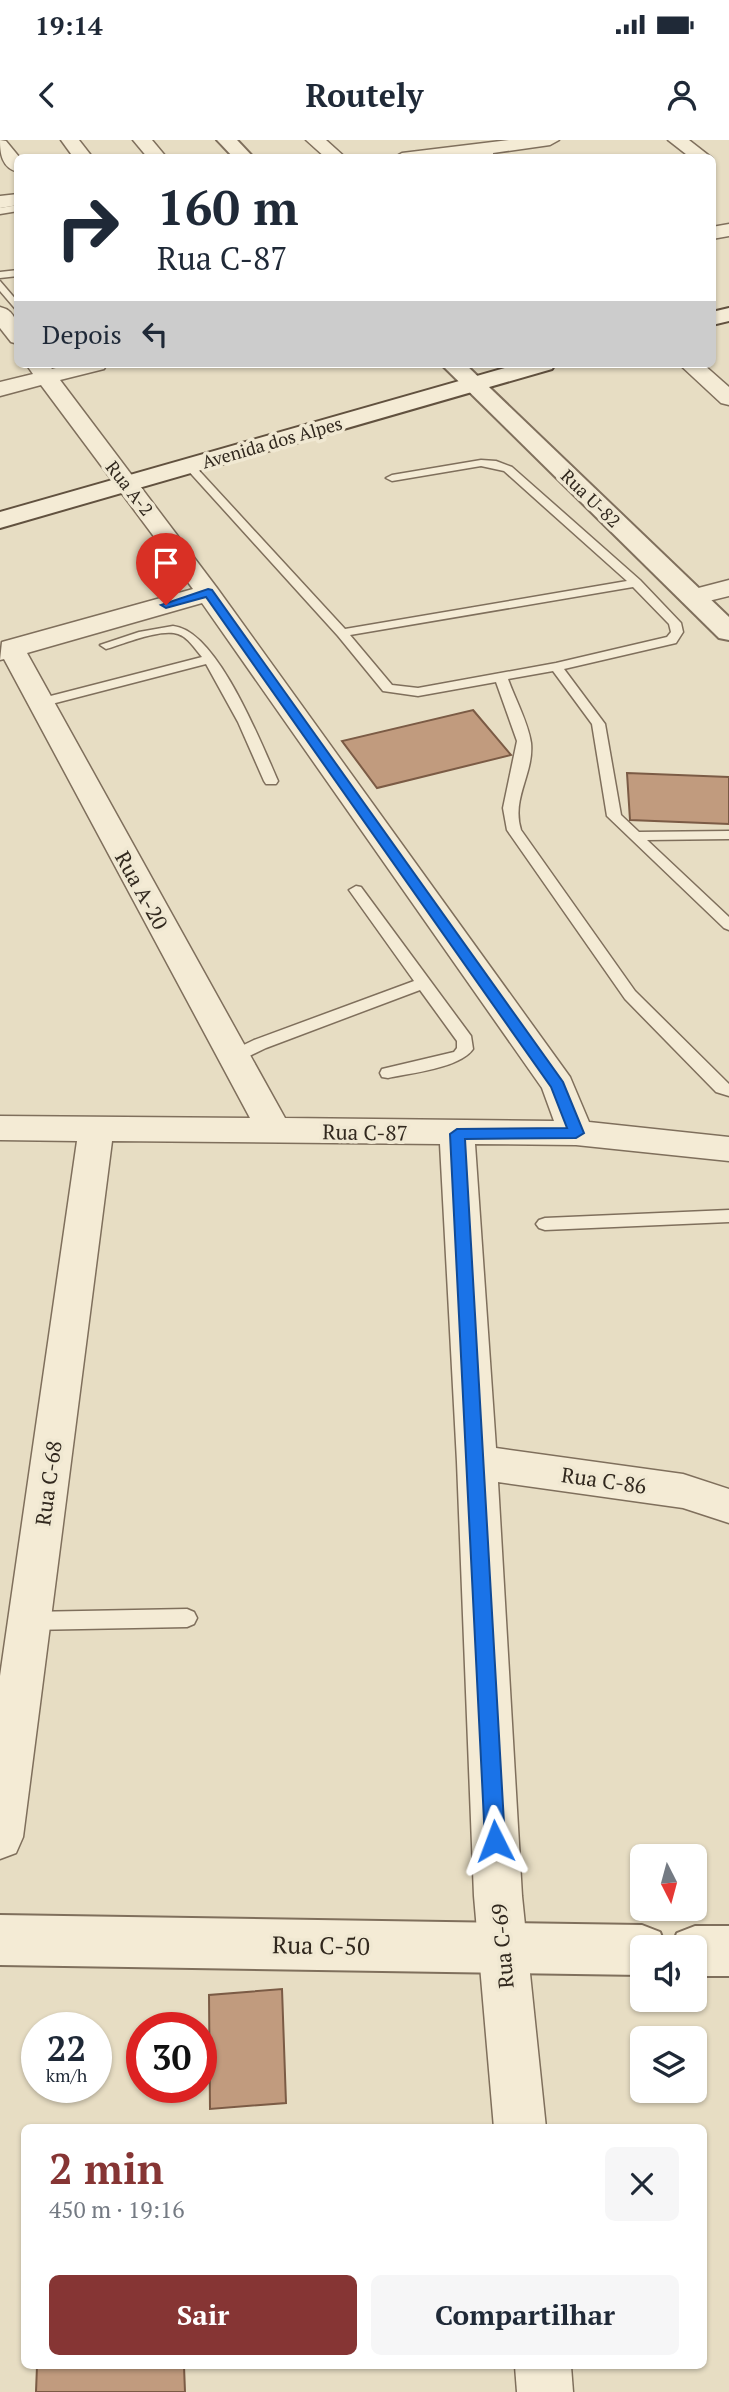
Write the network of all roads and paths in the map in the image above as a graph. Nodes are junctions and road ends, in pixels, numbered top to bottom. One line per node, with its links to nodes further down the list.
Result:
1 (69, 140): 8 (street)
2 (142, 140): 9 (street)
3 (226, 140): 10 (main road)
4 (315, 140): 11 (street)
5 (550, 140): 12 (street)
6 (677, 140): 13 (street)
7 (0, 145): 14 (street)
8 (81, 154)
9 (154, 154)
10 (241, 154)
11 (332, 154)
12 (486, 154)
13 (697, 154)
14 (14, 162)
15 (0, 284): 16 (lane)
16 (14, 303)
17 (0, 313): 18 (street)
18 (14, 332)
19 (59, 368): 22 (street)
20 (500, 368): 23 (main road, Avenida dos Alpes)
21 (695, 368): 25 (street)
22 (41, 370): 24 (street); 27 (street, Rua A-2)
23 (467, 371): 26 (main road, Avenida dos Alpes); 27 (main road, Avenida dos Alpes); 34 (main road, Rua U-82)
24 (0, 389)
25 (729, 398)
26 (189, 466): 27 (main road, Avenida dos Alpes); 36 (lane)
27 (120, 475): 29 (main road, Avenida dos Alpes); 30 (main road, Avenida dos Alpes); 33 (street, Rua A-2)
28 (392, 478): 31 (lane)
29 (0, 498)
30 (0, 520)
31 (636, 583): 36 (lane); 40 (lane)
32 (729, 587): 34 (street)
33 (208, 593): 38 (street); 55 (street, Rua A-2)
34 (692, 597): 35 (main road, Rua U-82)
35 (729, 632)
36 (342, 633): 41 (lane)
37 (106, 645): 39 (lane)
38 (6, 650): 42 (street, Rua A-20)
39 (209, 659): 42 (lane); 43 (lane)
40 (556, 667): 41 (lane); 45 (lane)
41 (500, 677): 51 (lane)
42 (40, 703): 49 (street, Rua A-20)
43 (271, 781)
44 (729, 835): 45 (lane)
45 (635, 836): 47 (lane)
46 (356, 890): 48 (lane)
47 (729, 925)
48 (423, 983): 49 (lane); 50 (lane)
49 (233, 1057): 54 (street, Rua A-20)
50 (388, 1073)
51 (729, 1090)
52 (0, 1128): 53 (street, Rua C-87)
53 (96, 1129): 54 (street, Rua C-87); 63 (street, Rua C-68)
54 (274, 1130): 56 (street, Rua C-87)
55 (576, 1133): 56 (street, Rua C-87); 57 (street, Rua C-87)
56 (457, 1134): 60 (street, Rua C-69)
57 (729, 1150)
58 (729, 1216): 59 (lane)
59 (545, 1224)
60 (477, 1462): 61 (street, Rua C-86); 66 (street, Rua C-69)
61 (729, 1506)
62 (187, 1618): 63 (lane)
63 (29, 1621): 64 (street, Rua C-68)
64 (0, 1837)
65 (0, 1940): 66 (main road, Rua C-50)
66 (502, 1947): 67 (main road, Rua C-50); 70 (street, Rua C-69)
67 (630, 1950)
68 (707, 1951): 69 (main road)
69 (729, 1951)
70 (520, 2124)
71 (542, 2369): 72 (street)
72 (545, 2392)

